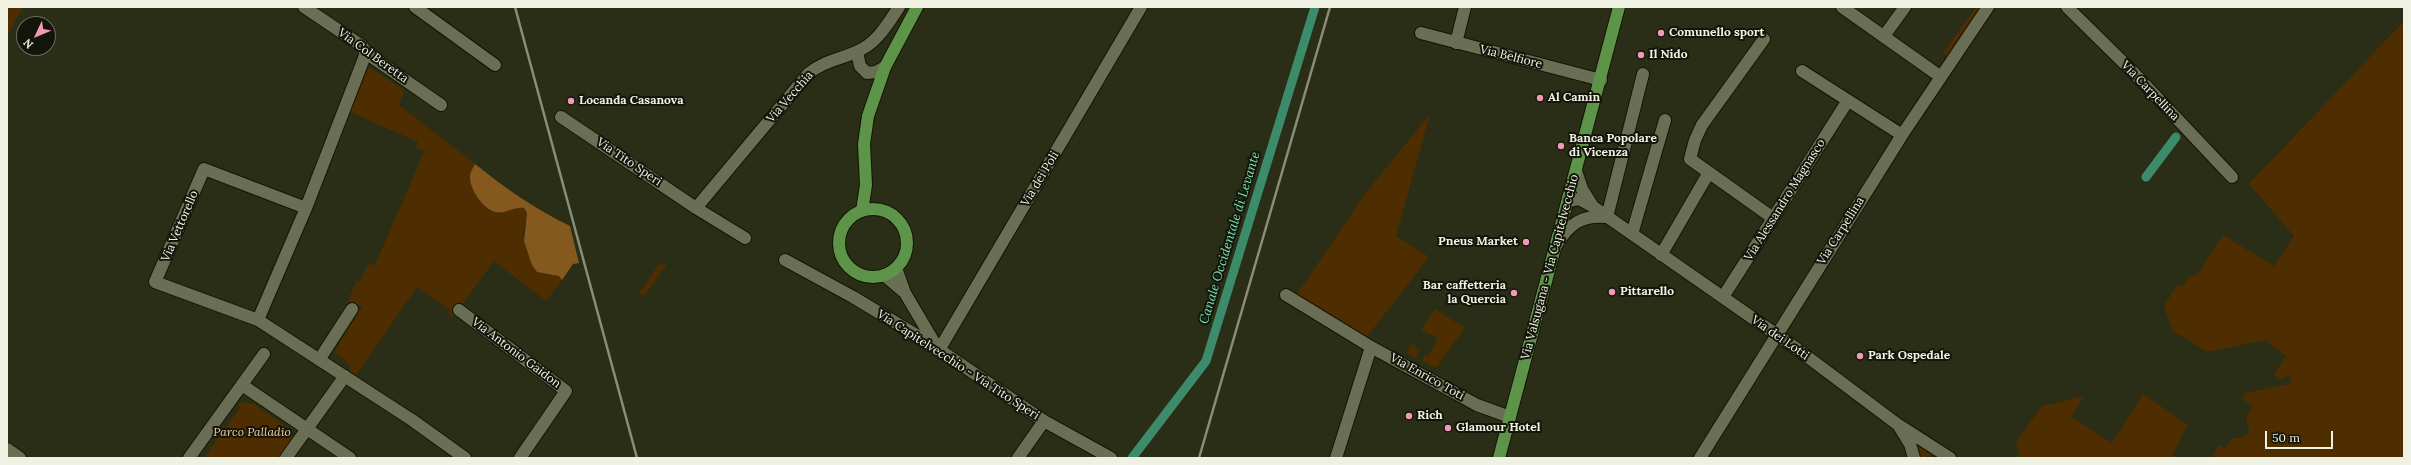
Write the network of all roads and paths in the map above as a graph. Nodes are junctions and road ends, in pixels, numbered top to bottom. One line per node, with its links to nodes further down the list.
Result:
1 (304, 7): 17 (street, Via Col Beretta)
2 (415, 7): 18 (street)
3 (899, 7): 16 (street, Via Vecchia)
4 (916, 7): 19 (main road)
5 (1141, 7): 57 (street, Via dei Poli)
6 (1466, 7): 15 (street)
7 (1619, 7): 24 (main road, Via Valsugana - Via Capitelvecchio)
8 (1842, 7): 13 (street)
9 (1905, 7): 13 (street)
10 (1988, 7): 23 (street, Via Carpellina)
11 (2067, 7): 33 (street, Via Carpellina)
12 (1421, 33): 15 (street, Via Belfiore)
13 (1884, 36): 23 (street)
14 (1764, 39): 32 (street)
15 (1456, 43): 24 (street, Via Belfiore)
16 (857, 52): 21 (street); 37 (street, Via Vecchia)
17 (366, 53): 27 (street, Via Col Beretta); 36 (street)
18 (495, 65)
19 (885, 67): 21 (street); 25 (main road)
20 (1802, 71): 26 (street)
21 (867, 73): 25 (street)
22 (1643, 74): 40 (street)
23 (1941, 77): 30 (street, Via Carpellina)
24 (1600, 80): 31 (main road, Via Valsugana - Via Capitelvecchio)
25 (875, 95): 34 (main road)
26 (1847, 102): 30 (street); 41 (street, Via Alessandro Magnasco)
27 (441, 105)
28 (561, 117): 37 (street, Via Tito Speri)
29 (1665, 120): 42 (street)
30 (1902, 135): 55 (street, Via Carpellina)
31 (1576, 171): 35 (main road, Via Valsugana - Via Capitelvecchio); 40 (street, Via dei Lotti)
32 (1708, 174): 41 (street); 45 (street)
33 (2232, 177)
34 (866, 185): 38 (main road); 39 (main road)
35 (1568, 201): 40 (street, Via dei Lotti); 44 (main road, Via Valsugana - Via Capitelvecchio)
36 (306, 208): 54 (street); 54 (street, Via Vettorello)
37 (696, 208): 43 (street)
38 (876, 210): 39 (main road); 47 (main road)
39 (862, 211): 48 (main road)
40 (1598, 213): 42 (street, Via dei Lotti); 44 (street)
41 (1773, 218): 51 (street, Via Alessandro Magnasco)
42 (1632, 234): 45 (street, Via dei Lotti)
43 (745, 238)
44 (1555, 247): 62 (main road, Via Valsugana - Via Capitelvecchio)
45 (1661, 255): 51 (street, Via dei Lotti)
46 (785, 260): 57 (street, Via Capitelvecchio - Via Tito Speri)
47 (896, 268): 48 (main road); 49 (street)
48 (884, 275): 49 (street)
49 (905, 293): 57 (street)
50 (1286, 295): 56 (street, Via Enrico Toti)
51 (1723, 298): 55 (street, Via dei Lotti)
52 (352, 309): 59 (street)
53 (459, 310): 73 (street, Via Antonio Gaidon)
54 (258, 320): 59 (street, Via Vettorello)
55 (1776, 334): 64 (street, Via dei Lotti); 78 (street, Via Carpellina)
56 (1371, 346): 62 (street, Via Enrico Toti); 76 (street)
57 (939, 350): 63 (street, Via Capitelvecchio - Via Tito Speri)
58 (264, 354): 61 (street)
59 (320, 360): 60 (street, Via Vettorello)
60 (345, 376): 65 (street); 72 (street, Via Vettorello)
61 (242, 385): 65 (street); 69 (street)
62 (1510, 417): 77 (main road, Via Valsugana - Via Capitelvecchio)
63 (1044, 421): 74 (street); 75 (street, Via Capitelvecchio - Via Tito Speri)
64 (1897, 424): 67 (street, Via dei Lotti); 79 (street, Via dei Lotti)
65 (307, 429): 70 (street); 71 (street)
66 (7, 449): 68 (street)
67 (1949, 457): 80 (street, Via dei Lotti)
68 (20, 458)
69 (188, 458)
70 (286, 458)
71 (350, 458)
72 (465, 458)
73 (520, 458)
74 (1018, 458)
75 (1111, 458)
76 (1336, 458)
77 (1499, 458)
78 (1700, 458)
79 (1914, 458)
80 (1931, 458)

